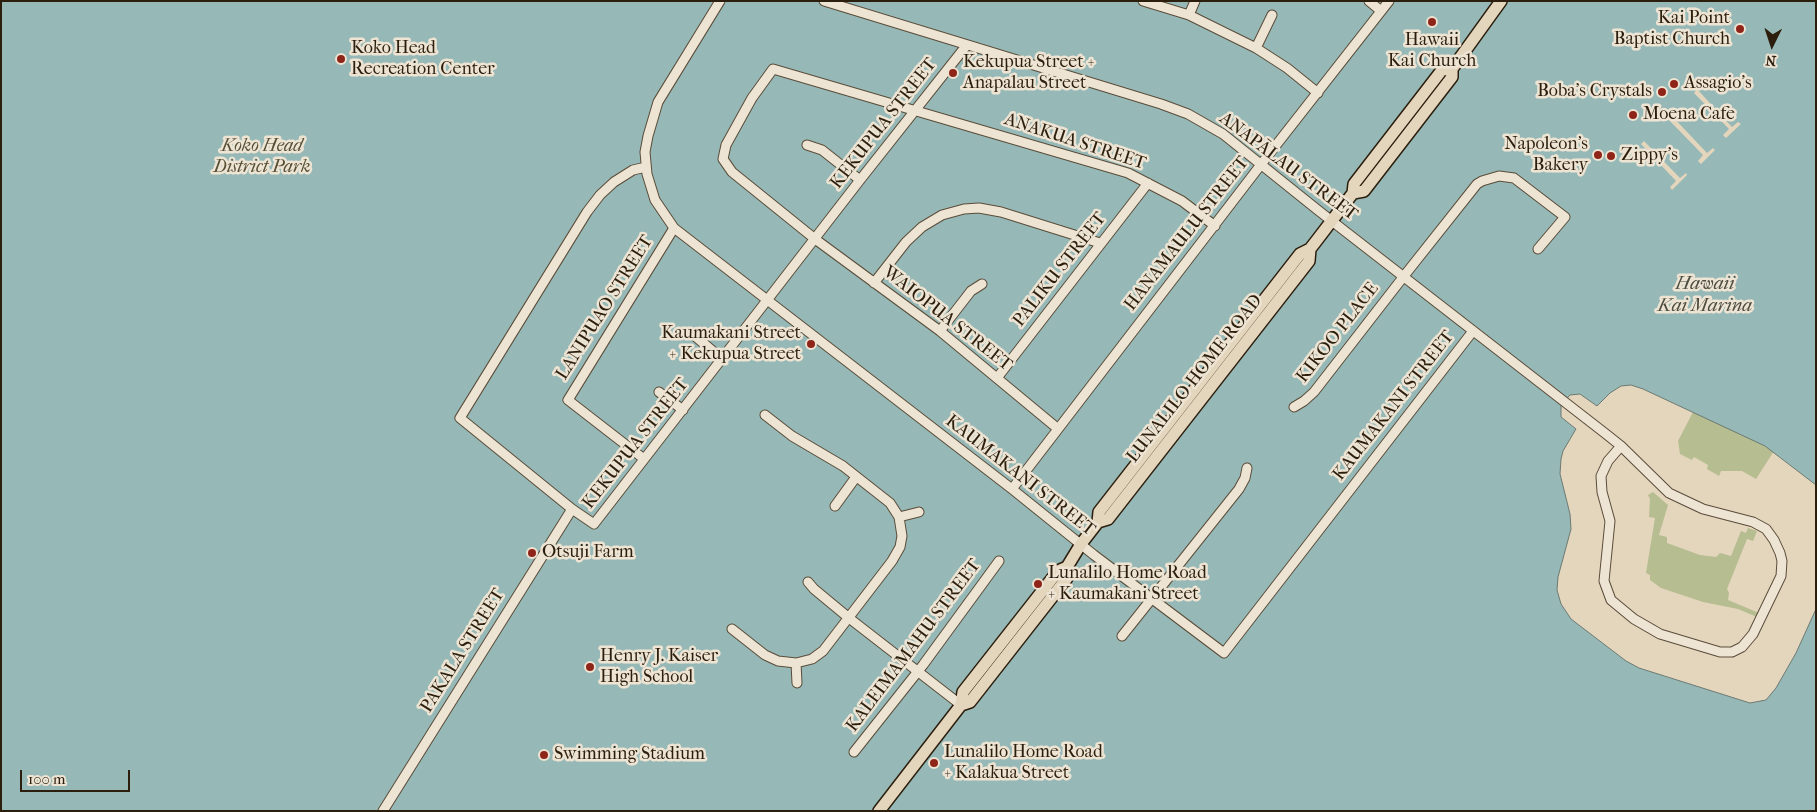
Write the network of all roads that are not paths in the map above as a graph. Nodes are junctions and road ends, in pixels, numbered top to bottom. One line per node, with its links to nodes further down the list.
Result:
1 (720, 1): 17 (street, KAUMAKANI STREET)
2 (824, 1): 11 (street, ANAPĀLAU STREET)
3 (1143, 1): 10 (street)
4 (1195, 1): 10 (street)
5 (1369, 1): 8 (street)
6 (1389, 1): 8 (street, HANAMAULU STREET)
7 (1498, 3): 20 (main road, LUNALILO HOME ROAD)
8 (1381, 11): 13 (street, HANAMAULU STREET)
9 (1272, 15): 12 (street)
10 (1189, 16): 12 (street)
11 (966, 46): 14 (street, KEKUPUA STREET); 16 (street, ANAPĀLAU STREET)
12 (1256, 48): 13 (street)
13 (1318, 93): 16 (street, HANAMAULU STREET)
14 (916, 110): 18 (street, KEKUPUA STREET); 19 (street, ANAKUA STREET); 23 (street, ANAKUA STREET)
15 (807, 145): 18 (street)
16 (1261, 165): 20 (street, ANAPĀLAU STREET); 21 (street, HANAMAULU STREET)
17 (646, 167): 22 (street, KAUMAKANI STREET); 46 (street, KEKUPUA STREET)
18 (860, 180): 23 (street, KEKUPUA STREET)
19 (1148, 183): 21 (street, ANAKUA STREET); 24 (street, PALIKU STREET)
20 (1332, 221): 26 (street, ANAPĀLAU STREET); 49 (main road, LUNALILO HOME ROAD)
21 (1215, 226): 39 (street, HANAMAULU STREET)
22 (674, 228): 29 (street, KAUMAKANI STREET); 41 (street, LANIPUAO STREET)
23 (815, 239): 27 (street, WAIOPUA STREET); 29 (street, KEKUPUA STREET)
24 (1100, 243): 27 (street); 34 (street, PALIKU STREET)
25 (1538, 249): 26 (street, KIKOO PLACE)
26 (1404, 276): 31 (street, ANAPĀLAU STREET); 36 (street, KIKOO PLACE)
27 (874, 283): 30 (street, WAIOPUA STREET)
28 (982, 284): 30 (street)
29 (768, 300): 33 (street, KEKUPUA STREET); 44 (street, KAUMAKANI STREET)
30 (940, 331): 34 (street, WAIOPUA STREET)
31 (1473, 331): 40 (street, ANAPĀLAU STREET); 52 (street, KAUMAKANI STREET)
32 (694, 336): 33 (street)
33 (722, 359): 37 (street, KEKUPUA STREET)
34 (998, 378): 39 (street, WAIOPUA STREET)
35 (659, 392): 37 (street)
36 (1294, 407)
37 (683, 410): 41 (street, KEKUPUA STREET)
38 (765, 415): 43 (street)
39 (1058, 428): 44 (street, HANAMAULU STREET)
40 (1620, 446): 40 (street, ANAPĀLAU STREET)
41 (644, 459): 46 (street, KEKUPUA STREET)
42 (1247, 468): 52 (street)
43 (856, 477): 45 (street); 48 (street)
44 (1012, 489): 49 (street, KAUMAKANI STREET)
45 (835, 506)
46 (572, 509): 61 (street, PAKALA STREET)
47 (919, 512): 48 (street)
48 (900, 516): 53 (street)
49 (1080, 544): 52 (street, KAUMAKANI STREET); 59 (main road, LUNALILO HOME ROAD)
50 (1000, 561): 57 (street, KALEIMAMAHU STREET)
51 (808, 582): 53 (street)
52 (1152, 600): 55 (street)
53 (849, 618): 56 (street); 57 (street)
54 (732, 629): 56 (street)
55 (1122, 636)
56 (796, 663): 58 (street)
57 (917, 672): 59 (street); 60 (street, KALEIMAMAHU STREET)
58 (796, 683)
59 (961, 705): 62 (main road, LUNALILO HOME ROAD)
60 (854, 752)
61 (383, 811)
62 (879, 811)

